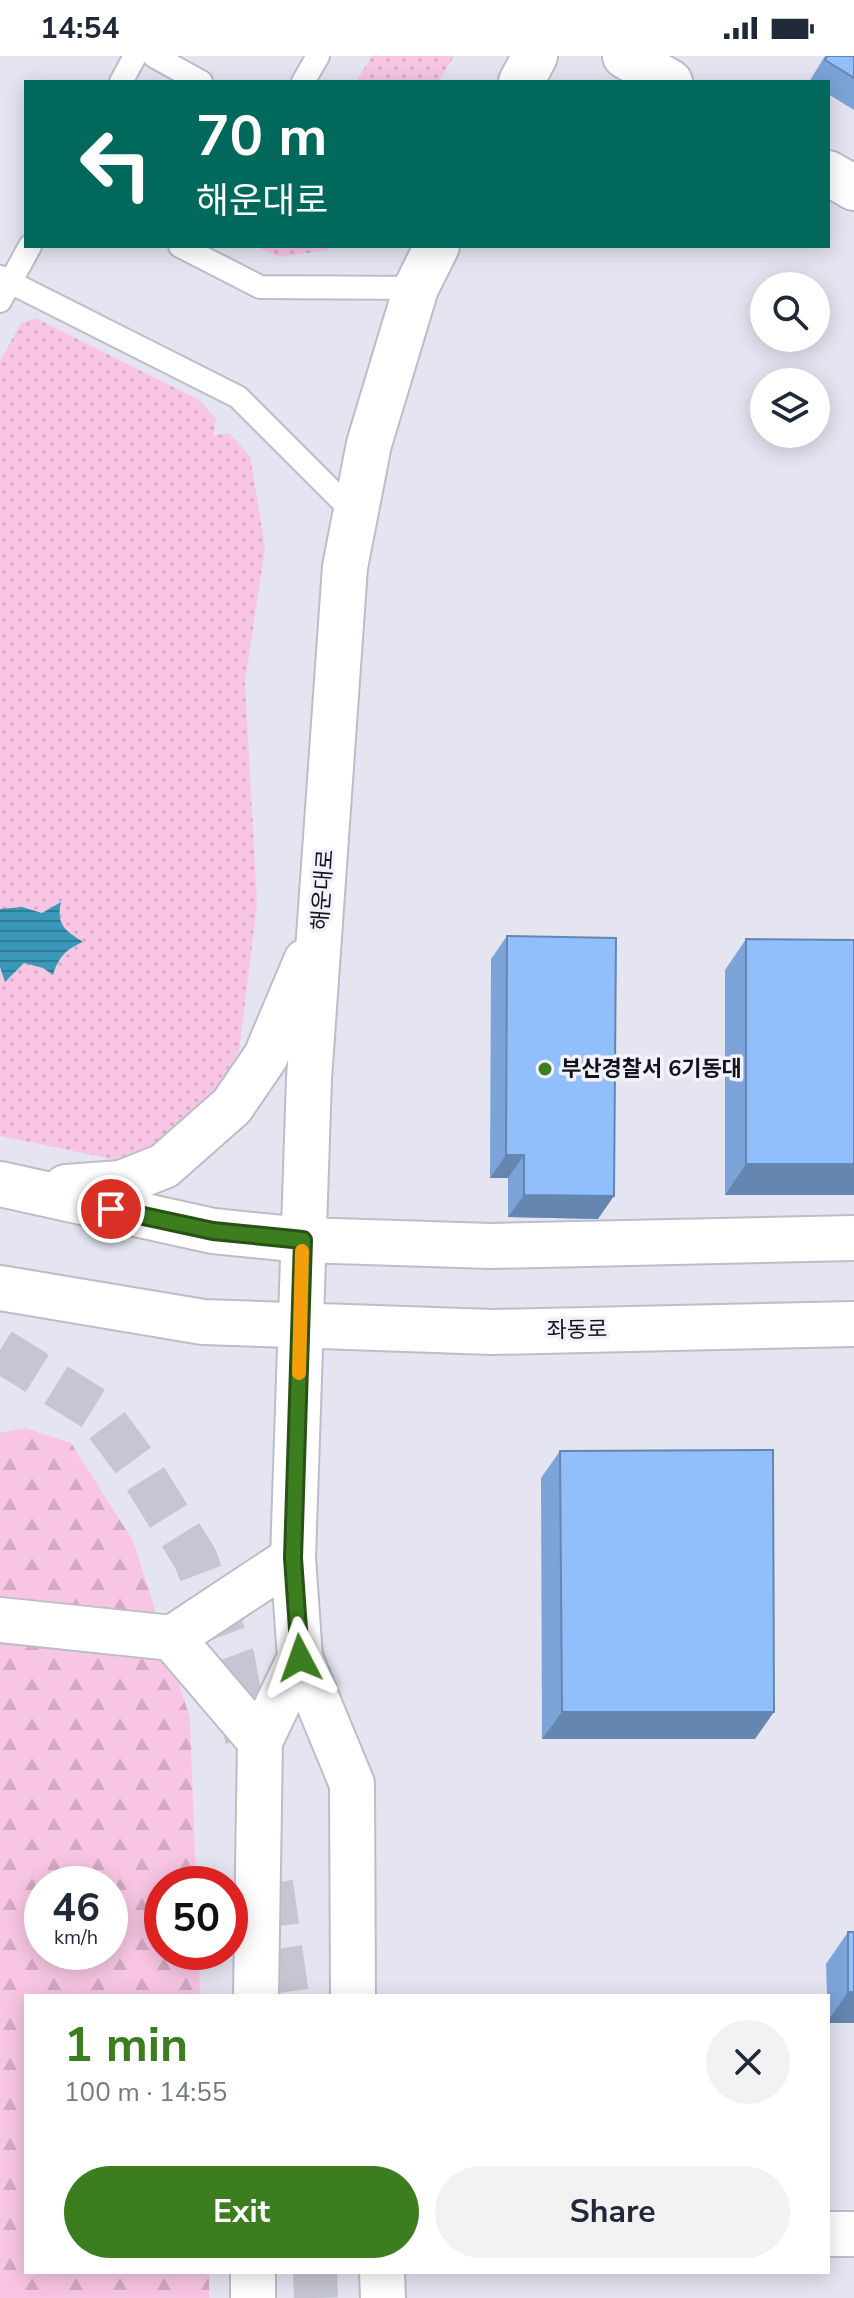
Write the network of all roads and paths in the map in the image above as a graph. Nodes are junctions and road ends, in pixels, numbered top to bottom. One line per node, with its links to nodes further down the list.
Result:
1 (135, 56): 6 (lane)
2 (154, 56): 7 (lane)
3 (318, 56): 8 (lane)
4 (535, 56): 9 (main road)
5 (625, 56): 10 (main road)
6 (122, 80)
7 (197, 80)
8 (304, 80)
9 (522, 80)
10 (667, 80)
11 (830, 174): 12 (main road)
12 (854, 188)
13 (29, 248): 16 (lane)
14 (184, 248): 17 (lane)
15 (436, 248): 17 (main road, 해운대로)
16 (3, 287): 18 (lane)
17 (416, 288): 18 (main road, 해운대로)
18 (355, 514): 19 (main road, 해운대로)
19 (320, 926): 20 (main road); 22 (main road, 해운대로)
20 (14, 1187): 22 (main road)
21 (854, 1238): 22 (main road)
22 (303, 1240): 25 (main road, 해운대로)
23 (0, 1288): 25 (main road)
24 (854, 1324): 25 (main road, 좌동로)
25 (301, 1325): 26 (main road, 해운대로)
26 (293, 1558): 28 (main road); 29 (main road, 해운대로)
27 (0, 1620): 28 (main road)
28 (172, 1638): 30 (main road)
29 (300, 1658): 30 (main road); 32 (main road)
30 (260, 1741): 31 (main road)
31 (256, 1994)
32 (353, 1994)
33 (830, 2234): 34 (main road)
34 (854, 2234)
35 (253, 2274): 37 (main road)
36 (382, 2274): 38 (main road)
37 (253, 2298)
38 (383, 2298)

